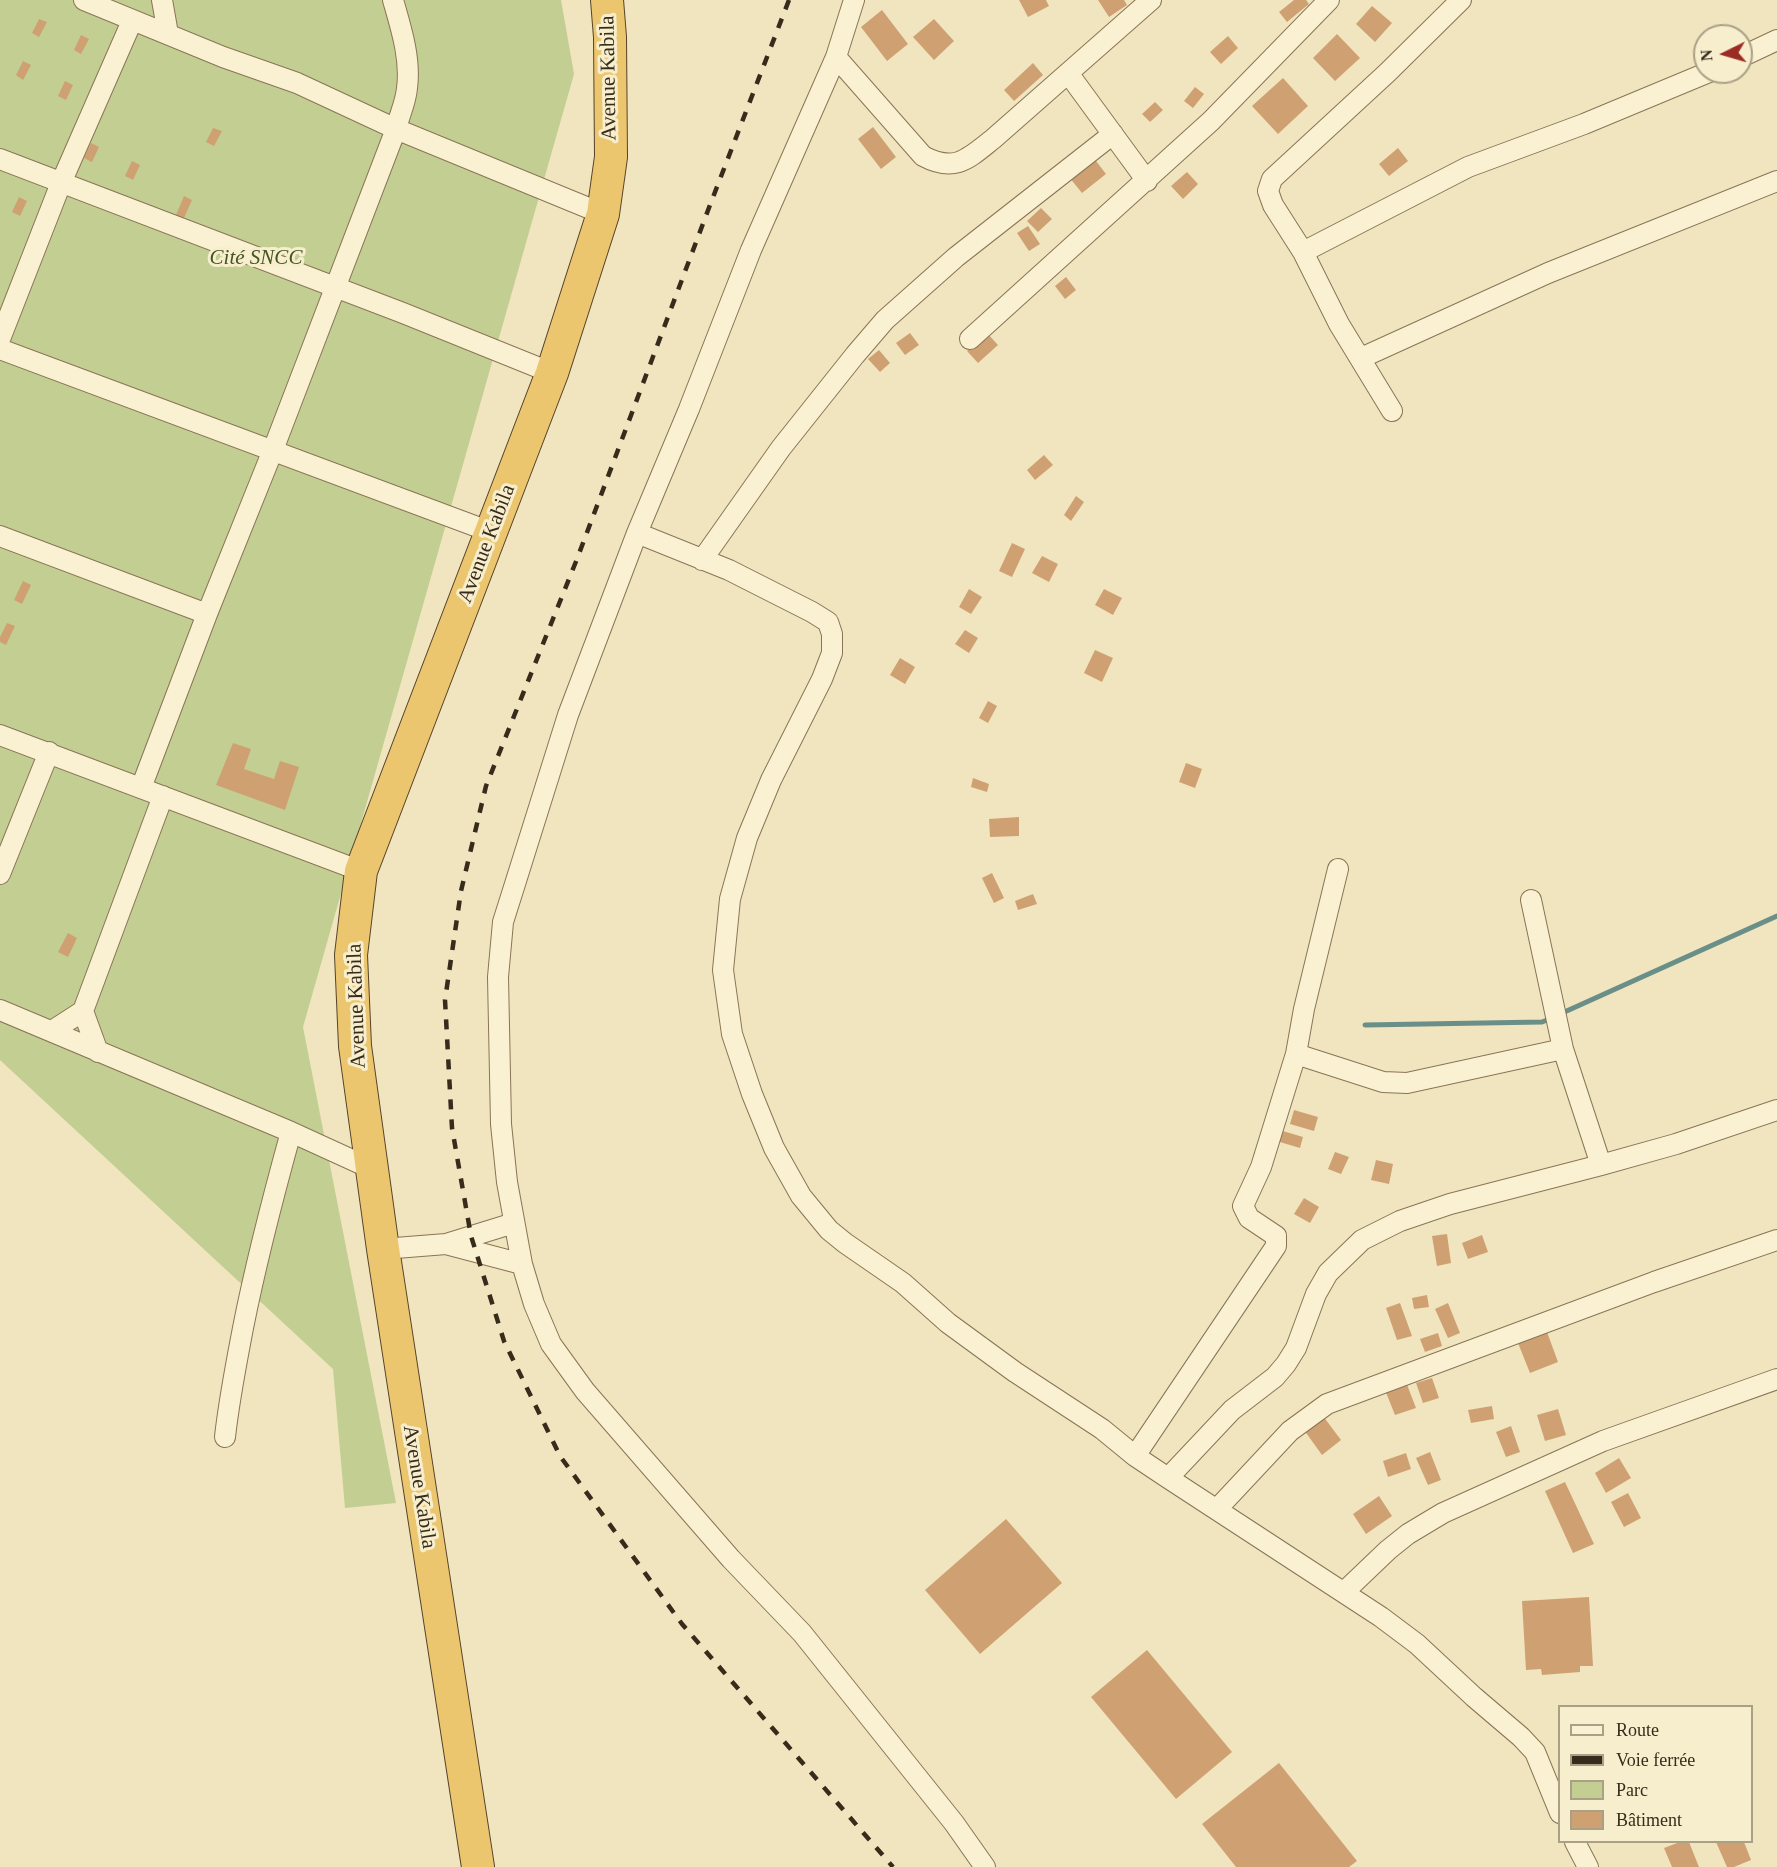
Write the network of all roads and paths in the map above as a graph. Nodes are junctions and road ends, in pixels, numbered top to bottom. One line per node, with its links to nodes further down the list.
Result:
1 (84, 0): 9 (street)
2 (162, 0): 10 (street)
3 (393, 0): 16 (street)
4 (607, 0): 22 (highway, Avenue Kabila)
5 (854, 0): 13 (street)
6 (1150, 0): 14 (street)
7 (1329, 0): 20 (street)
8 (1461, 0): 23 (street)
9 (132, 21): 10 (street); 21 (street)
10 (168, 34): 16 (street)
11 (1777, 40): 12 (street)
12 (1753, 51)
13 (836, 57): 14 (street); 33 (street)
14 (1068, 73): 17 (street)
15 (1693, 79): 23 (street)
16 (396, 129): 22 (street); 24 (street)
17 (1113, 134): 20 (street); 35 (street)
18 (0, 159): 21 (street)
19 (1777, 180): 28 (street)
20 (1147, 181): 26 (street)
21 (61, 183): 24 (street); 25 (street)
22 (603, 214): 29 (highway, Avenue Kabila)
23 (1303, 252): 28 (street)
24 (334, 287): 29 (street); 31 (street)
25 (0, 339)
26 (970, 339)
27 (0, 349): 31 (street)
28 (1361, 358): 30 (street)
29 (552, 373): 32 (highway, Avenue Kabila)
30 (1392, 411)
31 (273, 450): 32 (street); 36 (street)
32 (491, 532): 42 (highway, Avenue Kabila)
33 (637, 533): 35 (street); 55 (street)
34 (0, 536): 36 (street)
35 (702, 560): 62 (street)
36 (207, 614): 39 (street)
37 (0, 735): 38 (street)
38 (49, 752): 39 (street); 43 (street)
39 (141, 788): 40 (street)
40 (163, 796): 42 (street); 46 (street)
41 (1338, 869): 50 (street)
42 (362, 871): 54 (highway, Avenue Kabila)
43 (0, 874)
44 (1531, 900): 48 (street)
45 (0, 1010): 47 (street)
46 (83, 1011): 47 (street); 49 (street)
47 (52, 1031): 49 (street)
48 (1563, 1049): 50 (street); 53 (street)
49 (98, 1052): 52 (street)
50 (1296, 1054): 62 (street)
51 (1777, 1110): 53 (street)
52 (291, 1132): 54 (street); 61 (street)
53 (1601, 1165): 63 (street)
54 (372, 1169): 58 (highway, Avenue Kabila)
55 (514, 1223): 57 (street); 59 (street)
56 (1777, 1240): 64 (street)
57 (446, 1244): 58 (street); 59 (street)
58 (383, 1249): 68 (highway, Avenue Kabila)
59 (522, 1264): 69 (street)
60 (1777, 1379): 65 (street)
61 (225, 1437)
62 (1135, 1456): 63 (street)
63 (1168, 1478): 64 (street)
64 (1217, 1509): 65 (street)
65 (1344, 1592): 66 (street)
66 (1558, 1808)
67 (1576, 1843): 70 (street)
68 (478, 1867)
69 (985, 1867)
70 (1588, 1867)

